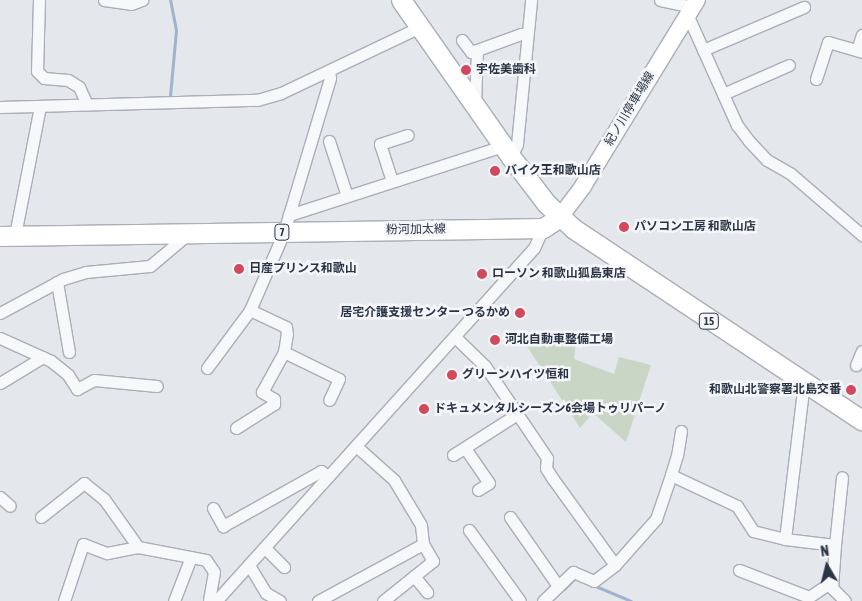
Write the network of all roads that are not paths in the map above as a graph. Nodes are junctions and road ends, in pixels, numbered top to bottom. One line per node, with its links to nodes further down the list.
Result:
1 (38, 0): 20 (street)
2 (104, 0): 3 (street)
3 (142, 0)
4 (401, 0): 9 (main road)
5 (531, 0): 10 (street)
6 (660, 0): 7 (street)
7 (692, 7): 14 (street); 29 (main road, 紀ノ川停車場線)
8 (804, 7): 14 (street)
9 (420, 26): 17 (street); 21 (main road)
10 (527, 34): 13 (street); 26 (street)
11 (862, 35): 15 (street)
12 (462, 40): 13 (street)
13 (477, 50): 21 (street)
14 (703, 50): 19 (street)
15 (860, 51): 18 (street)
16 (789, 65): 19 (street)
17 (329, 71): 20 (street); 30 (street)
18 (816, 79)
19 (723, 94): 33 (street)
20 (87, 104): 22 (street)
21 (475, 104): 26 (main road)
22 (40, 106): 23 (street); 34 (street)
23 (0, 107)
24 (408, 135): 27 (street)
25 (329, 141): 28 (street)
26 (507, 151): 27 (street); 29 (main road)
27 (392, 181): 28 (street)
28 (347, 196): 30 (street)
29 (560, 217): 31 (main road); 46 (main road, 15)
30 (287, 224): 31 (main road, 粉河加太線 / 7); 32 (main road, 粉河加太線 / 7); 36 (street)
31 (543, 228): 38 (street)
32 (188, 234): 34 (main road, 粉河加太線 / 7); 35 (street)
33 (862, 235)
34 (7, 236)
35 (57, 282): 37 (street); 40 (street)
36 (250, 310): 41 (street); 45 (street)
37 (0, 312)
38 (456, 337): 50 (street); 54 (street)
39 (0, 338): 43 (street)
40 (69, 352)
41 (284, 352): 49 (street); 52 (street)
42 (862, 352): 44 (street)
43 (43, 357): 47 (street); 48 (street)
44 (856, 365)
45 (207, 368)
46 (804, 382): 51 (main road, 15); 67 (street)
47 (0, 383)
48 (157, 386)
49 (329, 400)
50 (518, 414): 55 (street); 74 (street)
51 (862, 420)
52 (236, 428)
53 (681, 431): 57 (street)
54 (356, 446): 58 (street); 68 (street)
55 (465, 448): 56 (street); 60 (street)
56 (453, 455)
57 (671, 475): 67 (street); 74 (street)
58 (328, 477): 63 (street); 71 (street)
59 (842, 478): 69 (street)
60 (478, 490)
61 (0, 496): 62 (street)
62 (10, 506)
63 (213, 508)
64 (41, 517): 70 (street)
65 (510, 517): 79 (street)
66 (470, 530): 88 (street)
67 (785, 539): 69 (street)
68 (423, 544): 77 (street); 86 (street)
69 (835, 545): 78 (street)
70 (138, 547): 72 (street); 81 (street)
71 (265, 548): 73 (street); 75 (street)
72 (191, 557): 82 (street); 83 (street)
73 (249, 565): 84 (street); 85 (street)
74 (615, 565): 79 (street)
75 (284, 567)
76 (739, 570): 78 (street)
77 (414, 576): 80 (street); 87 (street)
78 (831, 582): 90 (street)
79 (558, 586): 89 (street)
80 (427, 592)
81 (64, 601)
82 (174, 601)
83 (209, 601)
84 (216, 601)
85 (280, 601)
86 (318, 601)
87 (383, 601)
88 (520, 601)
89 (543, 601)
90 (845, 601)

